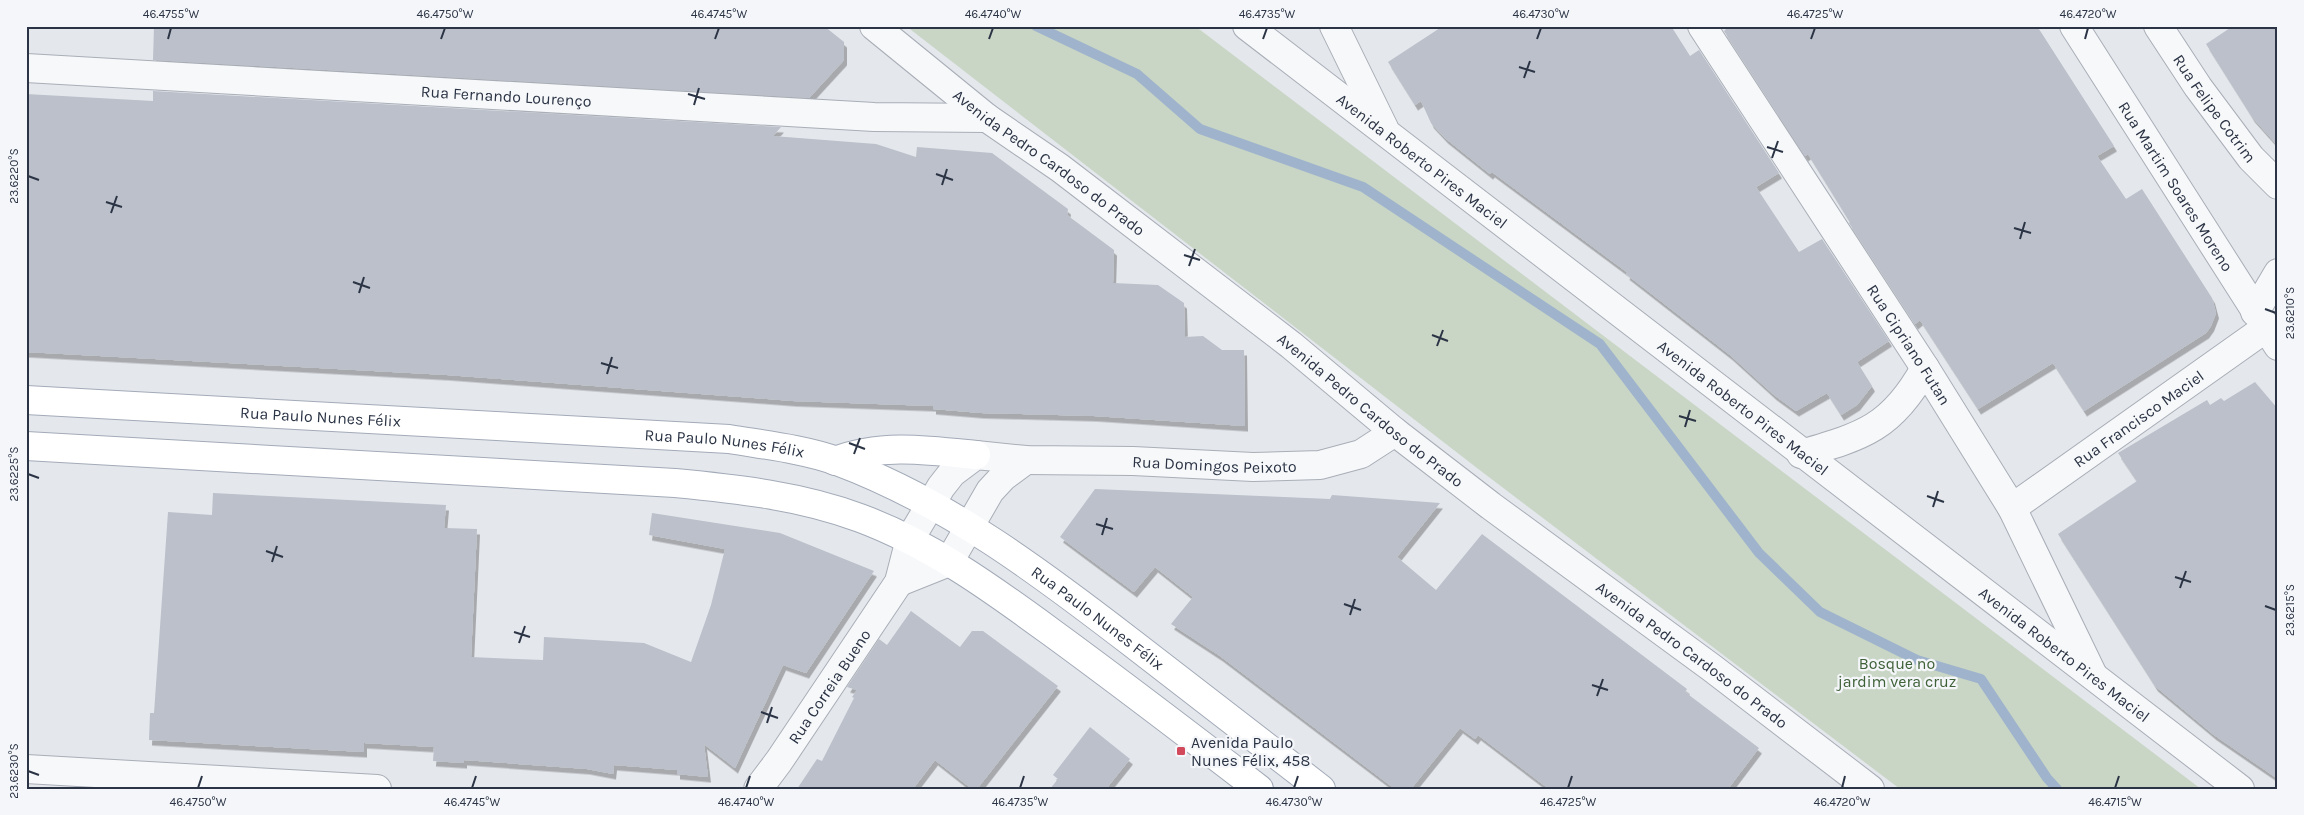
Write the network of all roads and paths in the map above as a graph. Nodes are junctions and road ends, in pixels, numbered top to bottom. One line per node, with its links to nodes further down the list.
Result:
1 (874, 26): 8 (street, Avenida Pedro Cardoso do Prado)
2 (1247, 26): 9 (street, Avenida Roberto Pires Maciel)
3 (1334, 26): 9 (street)
4 (1702, 26): 13 (street, Rua Cipriano Futan)
5 (2074, 26): 12 (street, Rua Martim Soares Moreno)
6 (2158, 26): 10 (street, Rua Felipe Cotrim)
7 (26, 68): 8 (street, Rua Fernando Lourenço)
8 (987, 118): 15 (street, Avenida Pedro Cardoso do Prado)
9 (1386, 133): 17 (street, Avenida Roberto Pires Maciel)
10 (2278, 185)
11 (2278, 273): 12 (street)
12 (2266, 329): 22 (street, Rua Francisco Maciel)
13 (1925, 368): 17 (street); 22 (street, Rua Cipriano Futan)
14 (26, 400): 20 (main road, Rua Paulo Nunes Félix)
15 (1395, 432): 19 (street, Rua Domingos Peixoto); 33 (street, Avenida Pedro Cardoso do Prado)
16 (26, 446): 24 (main road)
17 (1801, 454): 27 (street, Avenida Roberto Pires Maciel)
18 (976, 455): 19 (street, Rua Domingos Peixoto); 20 (main road); 21 (street)
19 (1026, 460): 23 (street)
20 (835, 461): 21 (main road, Rua Paulo Nunes Félix)
21 (930, 504): 23 (main road, Rua Paulo Nunes Félix); 24 (street)
22 (2012, 508): 27 (street, Rua Cipriano Futan)
23 (969, 526): 25 (street); 32 (main road, Rua Paulo Nunes Félix)
24 (910, 539): 25 (main road); 26 (street, Rua Correia Bueno)
25 (949, 562): 26 (street); 31 (main road)
26 (899, 582): 30 (street, Rua Correia Bueno)
27 (2094, 677): 34 (street, Avenida Roberto Pires Maciel)
28 (26, 769): 29 (street)
29 (377, 789)
30 (758, 789)
31 (1259, 789)
32 (1321, 789)
33 (1870, 789)
34 (2240, 789)

